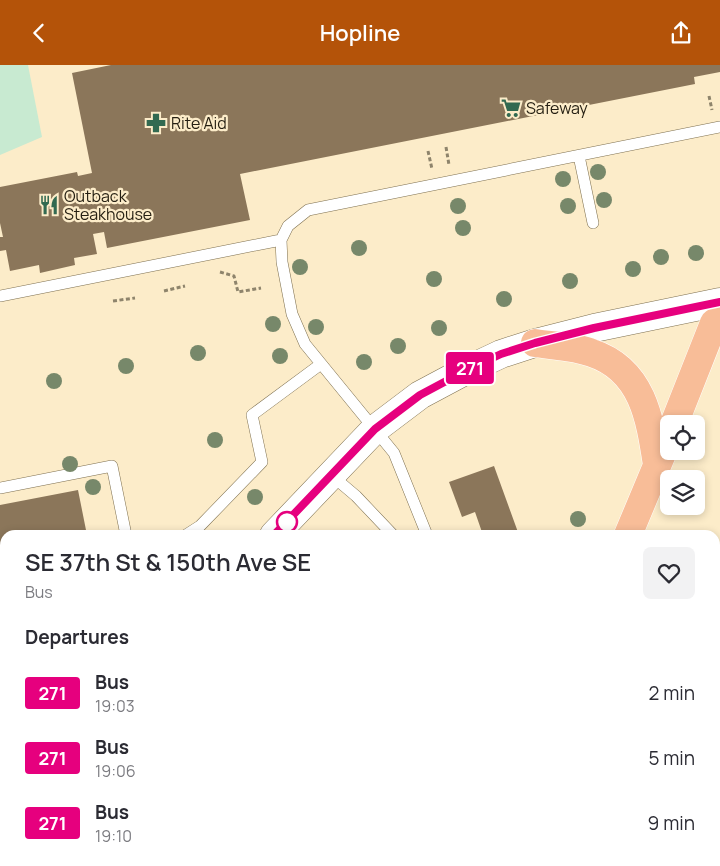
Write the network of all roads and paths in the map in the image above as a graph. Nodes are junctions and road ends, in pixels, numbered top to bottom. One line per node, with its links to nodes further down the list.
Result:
1 (709, 95): 2 (path)
2 (713, 115)
3 (720, 127): 6 (lane)
4 (446, 147): 7 (path)
5 (428, 151): 8 (path)
6 (578, 156): 9 (lane); 10 (lane)
7 (450, 168)
8 (432, 172)
9 (593, 223)
10 (281, 240): 15 (lane); 21 (lane)
11 (213, 270): 13 (path)
12 (185, 286): 14 (path)
13 (261, 288)
14 (164, 291)
15 (0, 296)
16 (135, 298): 17 (path)
17 (113, 301)
18 (720, 303): 20 (street)
19 (720, 319): 22 (highway)
20 (535, 343): 23 (street); 25 (highway)
21 (321, 364): 23 (lane); 29 (lane)
22 (678, 415)
23 (375, 429): 26 (street); 32 (lane)
24 (660, 458): 25 (highway)
25 (657, 465): 33 (highway)
26 (330, 474): 30 (street); 31 (lane)
27 (0, 488): 28 (lane)
28 (125, 530)
29 (194, 530)
30 (279, 530)
31 (388, 530)
32 (425, 530)
33 (630, 530)

